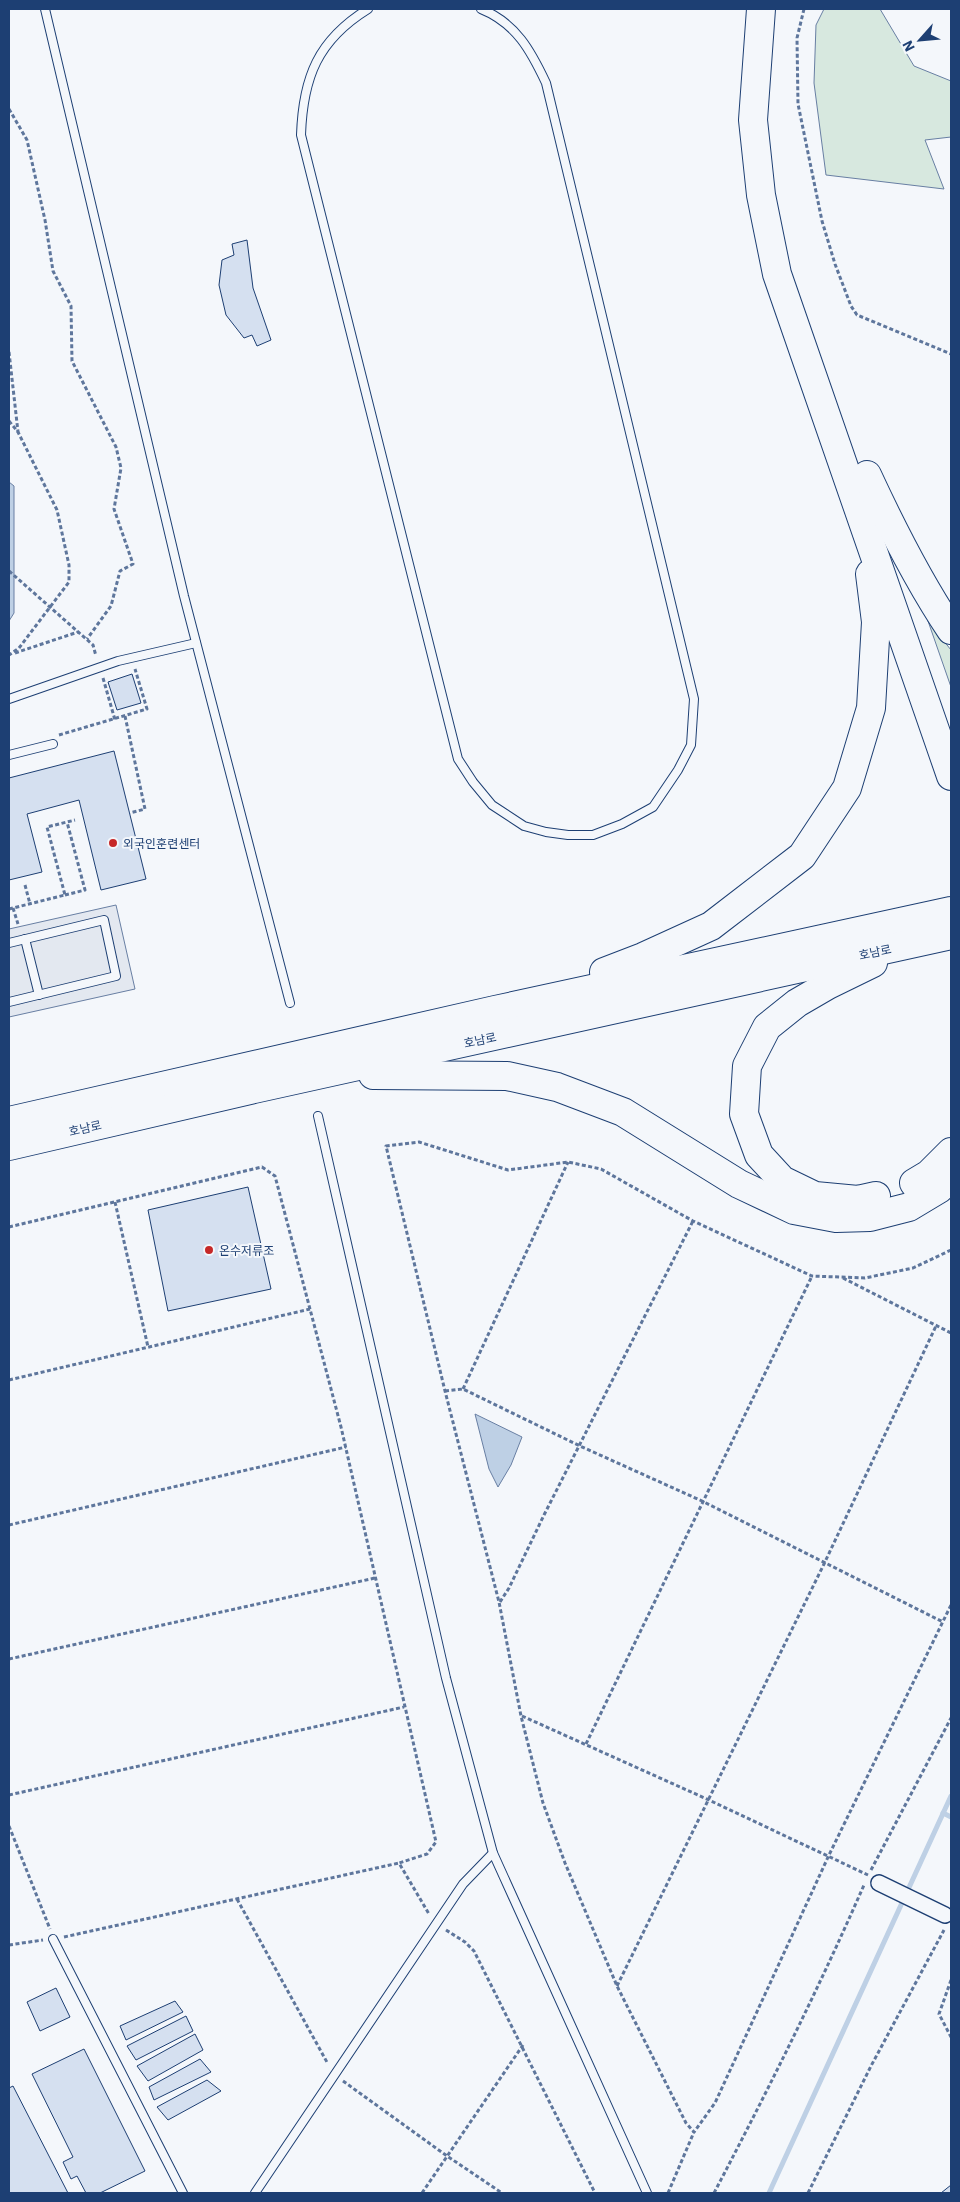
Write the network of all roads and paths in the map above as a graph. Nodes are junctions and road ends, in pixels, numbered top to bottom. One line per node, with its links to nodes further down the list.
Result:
1 (45, 9): 18 (lane)
2 (368, 9): 3 (lane)
3 (481, 9)
4 (761, 9): 12 (highway)
5 (773, 9): 12 (highway)
6 (804, 9): 9 (path)
7 (9, 109): 17 (path)
8 (9, 352): 11 (path)
9 (951, 354)
10 (9, 422): 11 (path)
11 (18, 432): 14 (path)
12 (860, 482): 15 (highway); 25 (highway); 28 (highway); 44 (highway)
13 (9, 571): 14 (path)
14 (51, 607): 16 (path); 19 (path)
15 (951, 630)
16 (79, 632): 17 (path); 19 (path)
17 (87, 639): 20 (path)
18 (196, 643): 23 (lane); 43 (lane)
19 (11, 654)
20 (96, 656)
21 (135, 669): 24 (path)
22 (103, 678): 24 (path)
23 (9, 699)
24 (125, 716): 29 (path)
25 (951, 726)
26 (53, 744): 27 (lane)
27 (9, 755)
28 (951, 776)
29 (130, 813)
30 (75, 820): 31 (path)
31 (67, 822): 33 (path); 33 (path)
32 (25, 885): 34 (path)
33 (65, 895): 34 (path)
34 (30, 904): 35 (path)
35 (11, 909): 37 (path)
36 (951, 911): 44 (highway, 호남로)
37 (18, 924)
38 (948, 936): 45 (highway, 호남로); 49 (highway)
39 (25, 938): 40 (lane); 41 (lane); 41 (lane)
40 (9, 942)
41 (39, 995): 42 (lane)
42 (9, 1002)
43 (290, 1003)
44 (494, 1010): 47 (highway, 호남로)
45 (254, 1089): 48 (highway, 호남로); 51 (highway)
46 (318, 1116): 82 (lane)
47 (9, 1121)
48 (9, 1146)
49 (951, 1152)
50 (568, 1162): 53 (path); 63 (path); 64 (path)
51 (951, 1178)
52 (114, 1202): 54 (path); 58 (path); 61 (path)
53 (693, 1221): 56 (path); 65 (path)
54 (9, 1227)
55 (951, 1250): 57 (path)
56 (812, 1276): 57 (path); 67 (path)
57 (840, 1277): 59 (path)
58 (310, 1309): 61 (path); 66 (path)
59 (936, 1326): 60 (path); 69 (path)
60 (951, 1333)
61 (148, 1347): 62 (path)
62 (9, 1380)
63 (463, 1389): 64 (path); 65 (path)
64 (445, 1390): 71 (path)
65 (580, 1446): 67 (path); 71 (path)
66 (346, 1447): 68 (path); 70 (path)
67 (702, 1501): 69 (path); 78 (path)
68 (9, 1525)
69 (824, 1564): 73 (path); 80 (path)
70 (375, 1578): 74 (path); 75 (path)
71 (499, 1602): 76 (path)
72 (951, 1605): 73 (path)
73 (943, 1622): 83 (path)
74 (9, 1658)
75 (404, 1707): 79 (path); 84 (path)
76 (521, 1716): 78 (path); 92 (path)
77 (951, 1718): 85 (path)
78 (586, 1744): 80 (path)
79 (9, 1795)
80 (709, 1800): 83 (path); 92 (path)
81 (9, 1826): 89 (path)
82 (493, 1854): 88 (lane); 103 (lane)
83 (829, 1855): 85 (path); 96 (path)
84 (399, 1863): 86 (path); 88 (path)
85 (874, 1879): 87 (street); 105 (path)
86 (237, 1900): 89 (path); 95 (path)
87 (945, 1921): 106 (path)
88 (436, 1924): 94 (path); 95 (lane)
89 (53, 1939): 90 (path); 98 (lane)
90 (9, 1945)
91 (951, 1980): 93 (path)
92 (617, 1986): 96 (path)
93 (951, 2037)
94 (523, 2045): 97 (path); 102 (path)
95 (335, 2075): 97 (path); 99 (lane)
96 (694, 2132): 104 (path)
97 (446, 2156): 100 (path); 101 (path)
98 (183, 2193)
99 (255, 2193)
100 (422, 2193)
101 (502, 2193)
102 (594, 2193)
103 (647, 2193)
104 (668, 2193)
105 (714, 2193)
106 (808, 2193)

